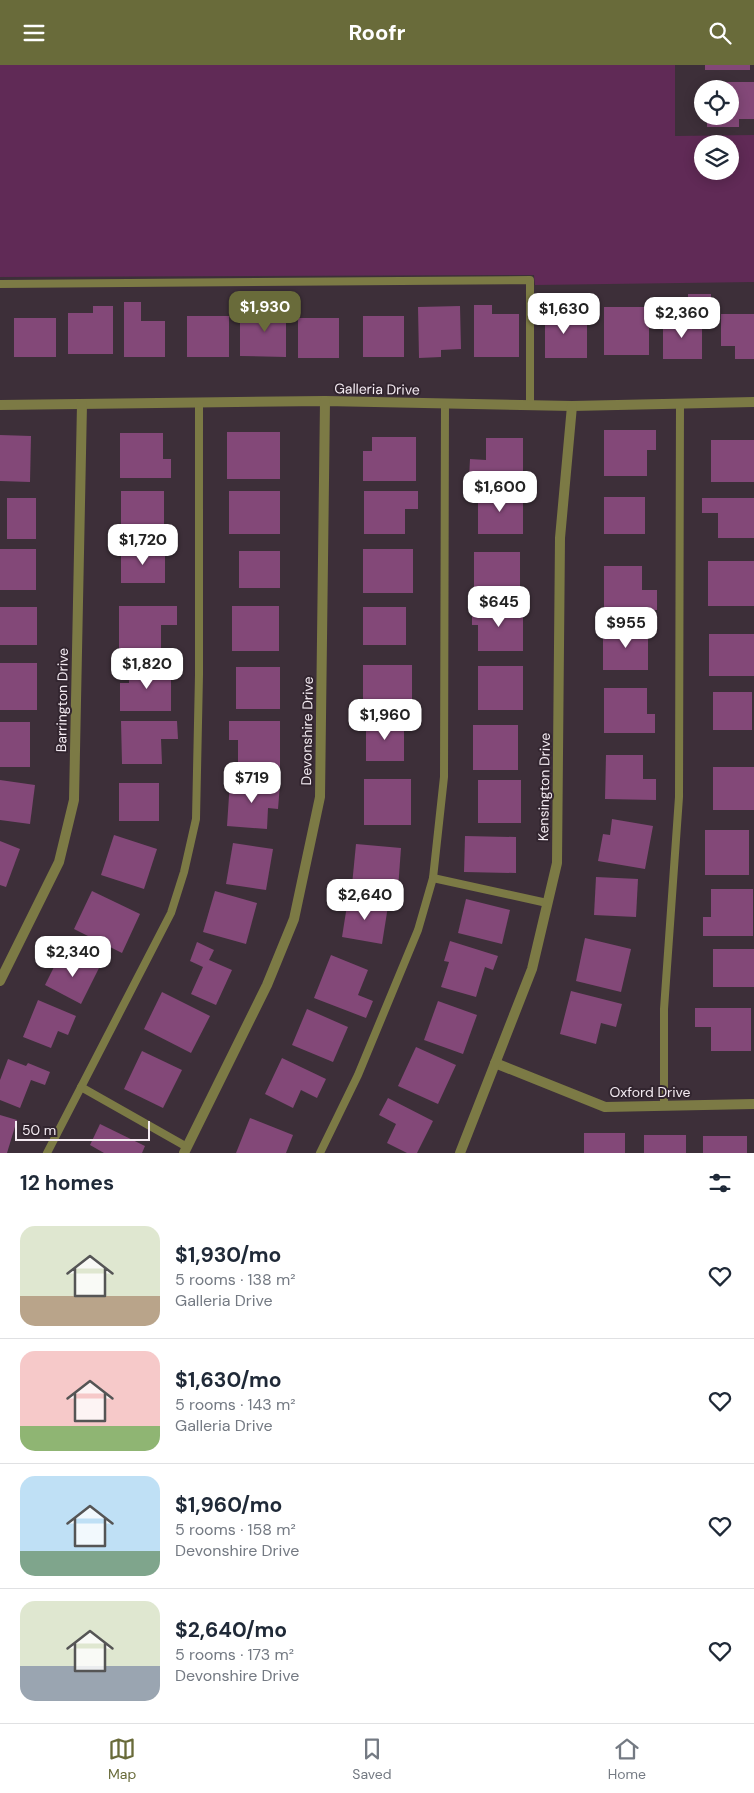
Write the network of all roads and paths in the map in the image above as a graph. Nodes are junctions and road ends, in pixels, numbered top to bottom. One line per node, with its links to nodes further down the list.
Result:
1 (0, 284): 9 (lane)
2 (324, 401): 4 (street, Galleria Drive); 5 (street, Galleria Drive); 18 (street, Devonshire Drive)
3 (754, 402): 6 (street, Galleria Drive)
4 (199, 403): 7 (street, Galleria Drive); 15 (lane)
5 (445, 403): 9 (street, Galleria Drive); 11 (lane)
6 (680, 403): 10 (street, Galleria Drive); 17 (lane)
7 (82, 404): 8 (street, Galleria Drive); 13 (street, Barrington Drive)
8 (0, 405)
9 (530, 405): 10 (street, Galleria Drive)
10 (572, 406): 12 (street, Kensington Drive)
11 (433, 878): 12 (lane); 20 (lane)
12 (547, 903): 14 (street, Kensington Drive)
13 (0, 981)
14 (495, 1063): 17 (street, Oxford Drive); 21 (street, Kensington Drive)
15 (81, 1087): 18 (lane); 19 (lane)
16 (754, 1104): 17 (street, Oxford Drive)
17 (664, 1106)
18 (185, 1150)
19 (47, 1153)
20 (320, 1153)
21 (460, 1153)

